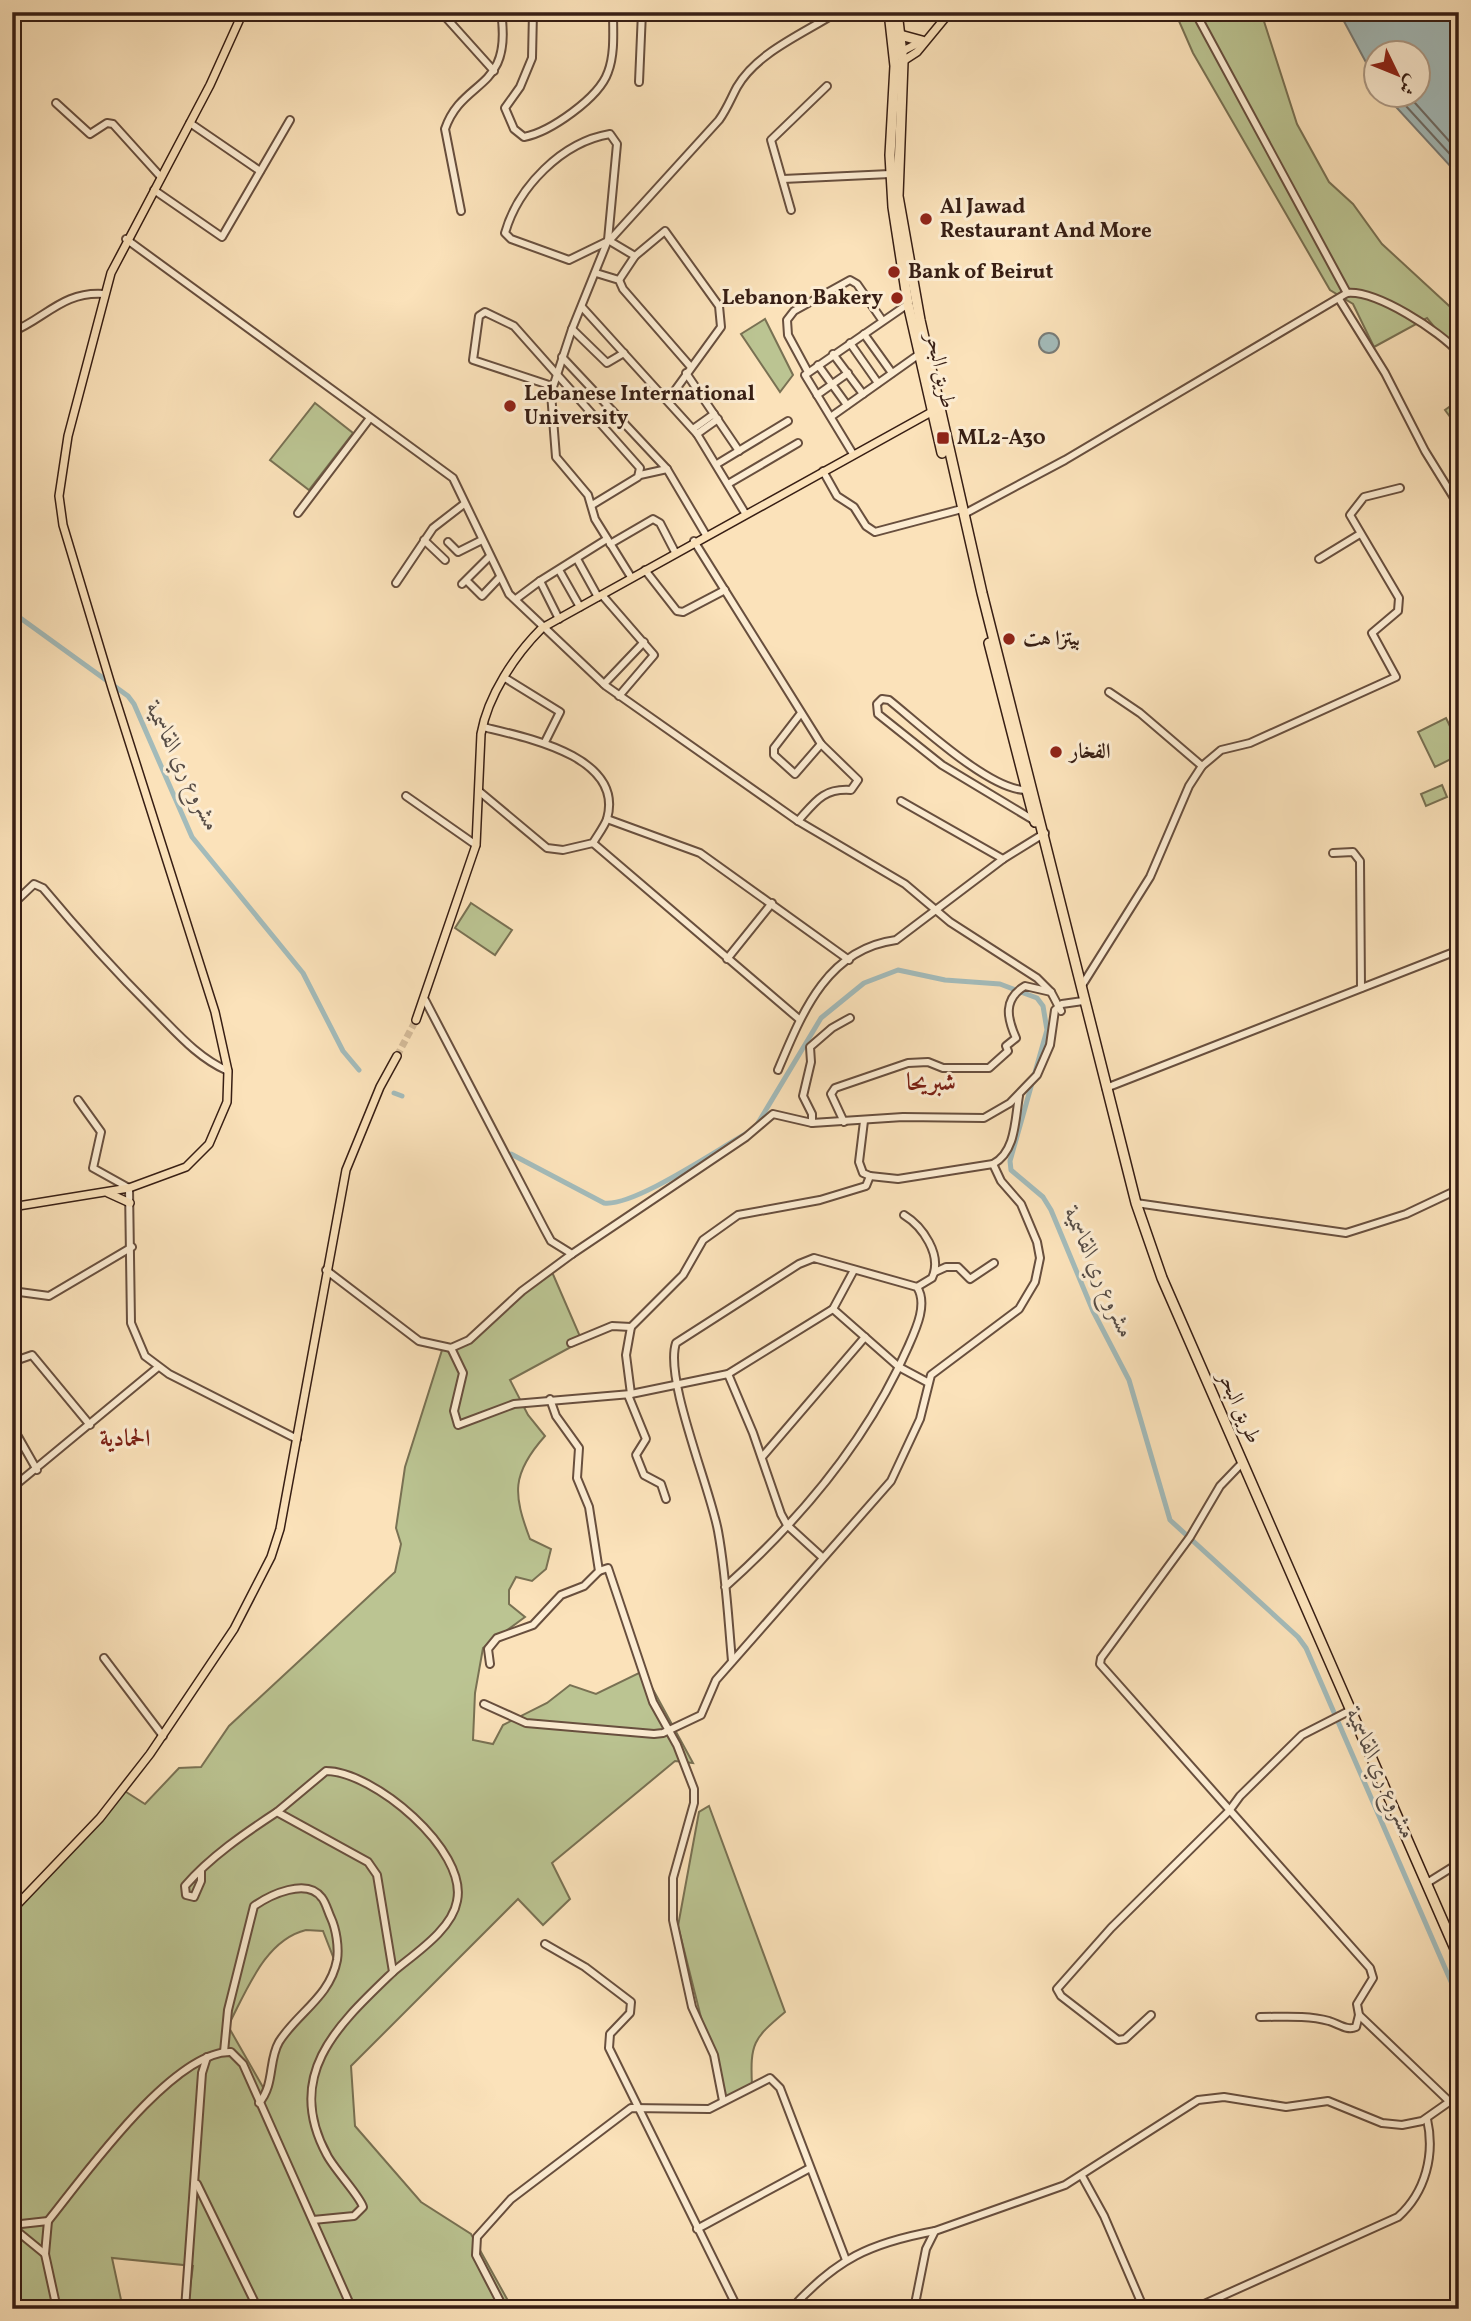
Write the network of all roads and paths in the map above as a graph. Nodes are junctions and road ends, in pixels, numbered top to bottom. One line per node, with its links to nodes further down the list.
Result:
1 (243, 12): 20 (main road)
2 (440, 12): 15 (street)
3 (501, 12): 15 (street)
4 (533, 12): 5 (street)
5 (613, 12)
6 (642, 12): 16 (street)
7 (837, 12): 29 (street)
8 (889, 12): 14 (highway, طريق البحر)
9 (897, 12): 12 (highway, طريق البحر)
10 (950, 12): 13 (main road)
11 (1195, 12): 33 (street)
12 (900, 35): 13 (highway); 14 (highway, طريق البحر)
13 (924, 40): 14 (main road)
14 (899, 59): 22 (highway, طريق البحر); 61 (highway, طريق البحر)
15 (494, 71): 27 (street)
16 (639, 82)
17 (827, 86): 24 (street)
18 (56, 103): 23 (street)
19 (290, 120): 21 (street)
20 (190, 123): 21 (street); 23 (main road)
21 (260, 171): 25 (street)
22 (890, 174): 24 (street); 36 (highway, طريق البحر)
23 (160, 176): 25 (main road)
24 (783, 179): 26 (street)
25 (154, 190): 28 (main road)
26 (791, 210)
27 (461, 211)
28 (126, 239): 34 (main road); 64 (street)
29 (608, 241): 29 (street); 30 (street); 31 (street)
30 (635, 256): 32 (street); 49 (street)
31 (596, 273): 32 (street); 37 (street)
32 (620, 280): 49 (street)
33 (1347, 293): 35 (street); 44 (street)
34 (104, 294): 40 (street); 149 (main road)
35 (1339, 299): 78 (street); 79 (street)
36 (908, 304): 38 (street); 46 (highway, طريق البحر)
37 (582, 307): 39 (street); 43 (street)
38 (883, 320): 41 (street); 50 (street)
39 (572, 329): 43 (street); 47 (street)
40 (12, 332)
41 (863, 334): 42 (street); 52 (street)
42 (850, 343): 45 (street); 54 (street)
43 (624, 353): 59 (street)
44 (1459, 353)
45 (833, 354): 48 (street); 51 (street)
46 (918, 355): 52 (street); 61 (highway, طريق البحر)
47 (562, 357): 53 (street); 71 (street)
48 (818, 365): 50 (street); 55 (street)
49 (688, 369): 59 (street); 63 (street)
50 (808, 372): 58 (street)
51 (848, 373): 55 (street); 57 (street)
52 (892, 373): 54 (street)
53 (556, 376): 56 (street); 56 (street); 73 (street)
54 (878, 383): 57 (street)
55 (832, 384): 58 (street); 60 (street)
56 (552, 386): 77 (street)
57 (863, 394): 60 (street)
58 (817, 395): 62 (street)
59 (668, 400): 66 (street)
60 (847, 405): 62 (street)
61 (935, 410): 69 (main road); 79 (highway, طريق البحر)
62 (832, 416): 69 (street)
63 (716, 417): 66 (street); 68 (street)
64 (370, 418): 76 (street); 80 (street)
65 (788, 421): 68 (street)
66 (695, 432): 70 (street)
67 (798, 443): 74 (street)
68 (739, 450): 70 (street)
69 (853, 454): 72 (main road)
70 (718, 464): 74 (street)
71 (667, 469): 73 (street); 83 (street)
72 (823, 471): 79 (street); 81 (main road)
73 (640, 474): 77 (street)
74 (728, 484): 81 (street)
75 (1400, 488): 82 (street)
76 (464, 504): 84 (street); 85 (street)
77 (592, 505): 86 (street)
78 (1459, 506)
79 (961, 512): 121 (highway, طريق البحر)
80 (298, 513)
81 (745, 513): 83 (main road)
82 (1360, 534): 92 (street); 117 (street)
83 (706, 535): 87 (main road)
84 (424, 540): 93 (street); 99 (street)
85 (482, 540): 88 (street); 90 (street)
86 (609, 541): 89 (street); 91 (street); 97 (street)
87 (694, 541): 89 (main road); 100 (street)
88 (448, 542)
89 (676, 552): 95 (main road)
90 (490, 556): 96 (street); 96 (street)
91 (577, 559): 94 (street); 101 (street)
92 (1319, 559)
93 (445, 560)
94 (559, 570): 98 (street); 103 (street)
95 (645, 570): 97 (main road); 100 (street)
96 (500, 577): 102 (street)
97 (631, 577): 101 (main road)
98 (540, 581): 102 (street); 104 (street)
99 (397, 583)
100 (725, 590): 111 (street)
101 (600, 596): 103 (main road); 106 (street)
102 (516, 599): 105 (street)
103 (580, 607): 104 (main road)
104 (559, 619): 105 (main road)
105 (542, 628): 107 (main road); 108 (street)
106 (644, 642): 108 (street); 110 (street)
107 (505, 678): 112 (main road); 113 (street)
108 (604, 684): 110 (street)
109 (1109, 692): 117 (street)
110 (620, 696): 125 (street)
111 (801, 713): 114 (street); 114 (street)
112 (483, 727): 113 (street); 119 (main road)
113 (545, 742): 124 (street)
114 (821, 744): 125 (street)
115 (947, 748): 116 (street); 116 (street); 118 (street)
116 (936, 761): 123 (street)
117 (1202, 766): 139 (street)
118 (1011, 790): 121 (street); 123 (street)
119 (480, 792): 128 (street); 129 (main road)
120 (407, 796): 129 (street)
121 (1029, 796): 126 (highway, طريق البحر); 127 (highway, طريق البحر)
122 (901, 801): 131 (street)
123 (1005, 805): 126 (street)
124 (607, 819): 128 (street); 132 (street)
125 (798, 821): 134 (street)
126 (1035, 821): 127 (highway, طريق البحر)
127 (1042, 834): 131 (street); 139 (highway, طريق البحر)
128 (593, 843): 136 (street)
129 (476, 845): 141 (main road)
130 (1333, 853): 138 (street)
131 (1003, 859): 134 (street)
132 (772, 903): 136 (street); 137 (street)
133 (12, 905): 149 (street)
134 (936, 909): 137 (street); 140 (street)
135 (1459, 950): 138 (street)
136 (727, 959): 144 (street)
137 (849, 960): 144 (street)
138 (1362, 988): 150 (street)
139 (1080, 989): 142 (highway, طريق البحر)
140 (1051, 992): 143 (street); 154 (street)
141 (425, 1000): 146 (main road); 166 (street)
142 (1078, 1002): 143 (street); 150 (highway, طريق البحر)
143 (1060, 1008): 151 (street)
144 (799, 1018): 148 (street)
145 (850, 1018): 155 (street)
146 (416, 1020)
147 (397, 1056): 168 (main road)
148 (778, 1070)
149 (228, 1071): 158 (main road)
150 (1106, 1088): 162 (highway, طريق البحر)
151 (1020, 1094): 153 (street); 156 (street)
152 (78, 1100): 158 (street)
153 (864, 1121): 154 (street); 157 (street)
154 (844, 1122): 155 (street)
155 (812, 1123): 166 (street)
156 (993, 1164): 157 (street); 182 (street)
157 (870, 1176): 174 (street)
158 (129, 1188): 160 (main road); 161 (street)
159 (1459, 1189): 162 (street)
160 (104, 1191): 161 (main road); 163 (main road)
161 (130, 1203): 165 (street)
162 (1136, 1203): 190 (highway, طريق البحر)
163 (12, 1207)
164 (904, 1215): 170 (street)
165 (132, 1247): 172 (street); 180 (street)
166 (572, 1254): 177 (street)
167 (994, 1263): 170 (street)
168 (326, 1270): 177 (street); 188 (main road)
169 (854, 1270): 171 (street); 173 (street); 183 (street)
170 (935, 1272): 171 (street)
171 (917, 1287): 179 (street)
172 (12, 1291)
173 (833, 1308): 175 (street); 181 (street)
174 (631, 1327): 176 (street); 184 (street)
175 (865, 1337): 179 (street); 189 (street)
176 (571, 1343)
177 (451, 1348): 185 (street)
178 (12, 1362): 186 (street)
179 (899, 1367): 182 (street); 194 (street)
180 (157, 1368): 186 (street); 188 (street)
181 (728, 1374): 183 (street); 189 (street)
182 (927, 1382): 195 (street)
183 (677, 1387): 184 (street); 197 (street)
184 (629, 1394): 185 (street); 193 (street)
185 (550, 1399): 196 (street)
186 (90, 1425): 191 (street)
187 (12, 1426): 191 (street)
188 (297, 1439): 204 (main road)
189 (762, 1457): 194 (street)
190 (1243, 1462): 202 (highway, طريق البحر); 205 (street)
191 (37, 1470): 192 (street)
192 (12, 1488)
193 (666, 1499)
194 (787, 1525): 195 (street); 197 (street)
195 (822, 1557): 199 (street)
196 (600, 1571): 200 (street); 203 (street)
197 (725, 1587): 199 (street)
198 (104, 1658): 204 (street)
199 (732, 1661): 203 (street)
200 (490, 1664)
201 (484, 1704): 203 (street)
202 (1349, 1711): 205 (street); 209 (highway, طريق البحر)
203 (668, 1731): 222 (street)
204 (163, 1736): 210 (main road)
205 (1229, 1811): 214 (street); 215 (street)
206 (277, 1812): 208 (street); 213 (street); 213 (street)
207 (1459, 1863): 209 (street)
208 (201, 1871)
209 (1427, 1883): 212 (highway, طريق البحر)
210 (12, 1910)
211 (545, 1944): 225 (street)
212 (1459, 1958)
213 (393, 1972): 230 (street)
214 (1151, 2015)
215 (1359, 2015): 216 (street); 224 (street)
216 (1260, 2017)
217 (224, 2052): 218 (street); 223 (street); 223 (street)
218 (207, 2056): 219 (street); 220 (street)
219 (190, 2064): 220 (street); 231 (street)
220 (202, 2073): 229 (street)
221 (1459, 2095): 224 (street)
222 (723, 2101): 225 (street); 227 (street)
223 (259, 2103): 230 (street)
224 (1451, 2103): 226 (street)
225 (639, 2105): 233 (street); 241 (street)
226 (1427, 2119): 228 (street); 246 (street)
227 (810, 2168): 233 (street); 236 (street)
228 (1082, 2176): 234 (street); 245 (street)
229 (196, 2182): 238 (street); 239 (street)
230 (313, 2220): 240 (street)
231 (48, 2221): 232 (street); 235 (street)
232 (12, 2226): 235 (street)
233 (697, 2229): 242 (street)
234 (935, 2231): 236 (street); 244 (street)
235 (46, 2253): 237 (street)
236 (846, 2260): 243 (street)
237 (57, 2309)
238 (185, 2309)
239 (258, 2309)
240 (352, 2309)
241 (504, 2309)
242 (738, 2309)
243 (791, 2309)
244 (914, 2309)
245 (1144, 2309)
246 (1193, 2309)

